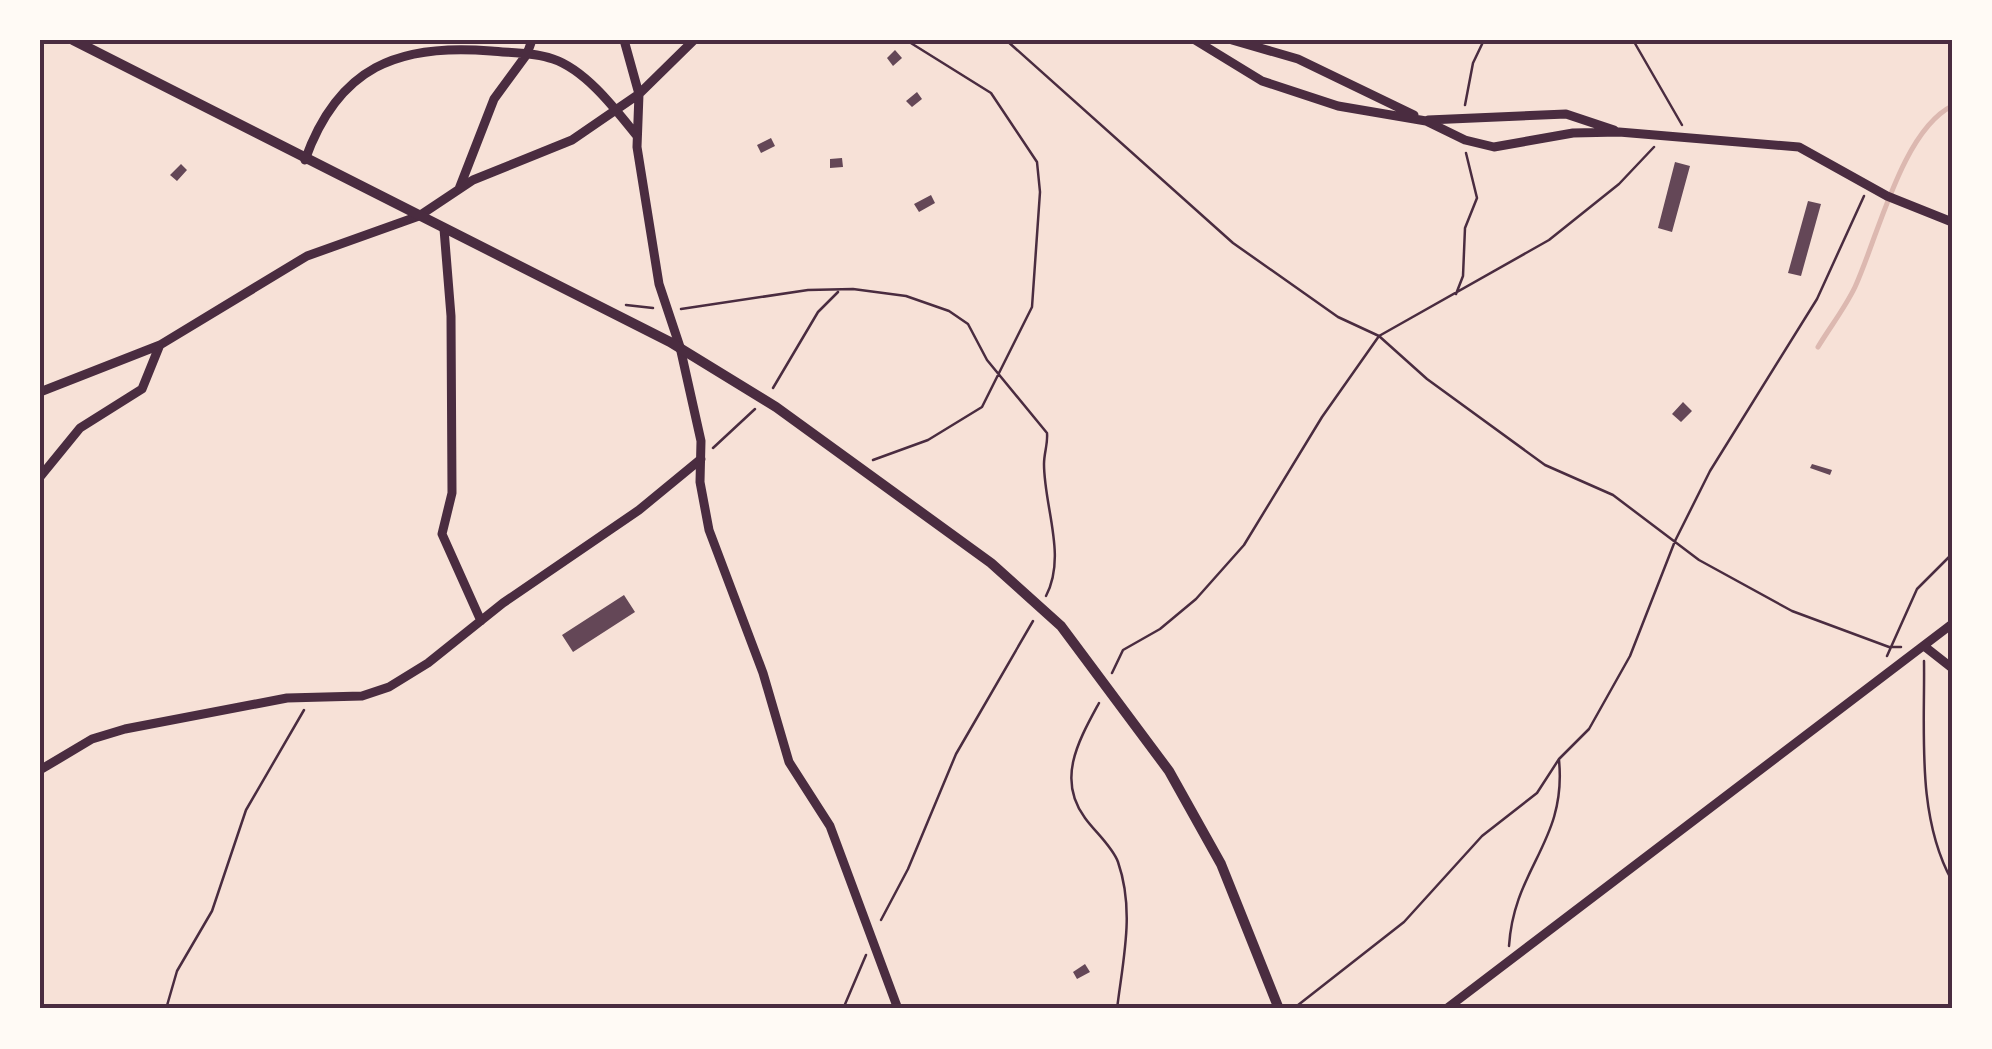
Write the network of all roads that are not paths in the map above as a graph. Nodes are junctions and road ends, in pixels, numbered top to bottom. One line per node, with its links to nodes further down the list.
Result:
1 (73, 40): 13 (street)
2 (532, 40): 7 (street)
3 (624, 40): 8 (street)
4 (694, 40): 8 (street)
5 (1196, 40): 10 (street)
6 (1232, 40): 10 (street)
7 (527, 54): 9 (street); 13 (street); 14 (street)
8 (639, 94): 9 (street); 12 (street)
9 (616, 110): 12 (street); 14 (street)
10 (1426, 121): 11 (street); 11 (street)
11 (1618, 132): 16 (street)
12 (637, 136): 19 (street)
13 (305, 160): 15 (street)
14 (459, 189): 15 (street)
15 (418, 216): 17 (street); 18 (street)
16 (1952, 222)
17 (444, 229): 19 (street); 23 (street)
18 (160, 344): 20 (street); 22 (street)
19 (680, 347): 21 (street); 29 (street)
20 (40, 392)
21 (701, 460): 23 (street); 28 (street)
22 (40, 476)
23 (481, 621): 27 (street)
24 (1952, 626): 25 (street)
25 (1924, 646): 26 (street); 30 (street)
26 (1952, 668)
27 (40, 770)
28 (898, 1009)
29 (1279, 1009)
30 (1446, 1009)

